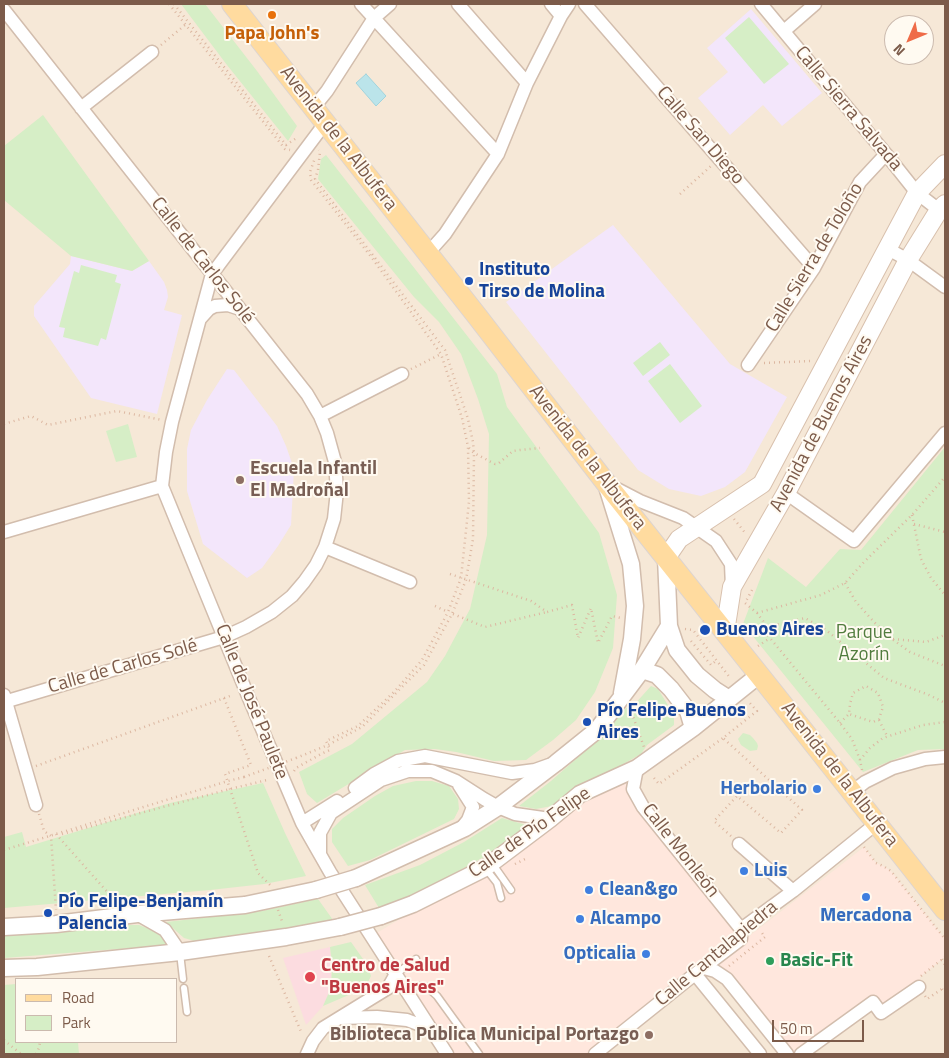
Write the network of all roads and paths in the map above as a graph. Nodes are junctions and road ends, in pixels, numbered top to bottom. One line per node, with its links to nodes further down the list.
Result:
1 (170, 4): 14 (path)
2 (232, 4): 19 (main road, Avenida de la Albufera)
3 (361, 4): 13 (street)
4 (390, 4): 13 (street, Calle de José Paulete)
5 (458, 4): 17 (street)
6 (551, 4): 12 (street)
7 (570, 4): 12 (street)
8 (585, 4): 24 (street, Calle San Diego)
9 (761, 4): 15 (street, Calle Sierra Salvada)
10 (815, 4): 15 (street)
11 (4, 10): 18 (street, Calle de Carlos Solé)
12 (562, 16): 17 (street)
13 (374, 18): 19 (street, Calle de José Paulete); 22 (street)
14 (186, 24): 16 (path); 20 (path)
15 (784, 31): 23 (street, Calle Sierra Salvada)
16 (152, 52): 18 (street)
17 (527, 83): 22 (street)
18 (81, 108): 33 (street, Calle de Carlos Solé)
19 (320, 115): 30 (main road, Avenida de la Albufera); 33 (street, Calle de José Paulete)
20 (290, 150)
21 (318, 152): 37 (path)
22 (498, 154): 30 (street)
23 (886, 154): 26 (street, Calle Sierra Salvada); 32 (street, Calle Sierra de Toloño)
24 (720, 159): 27 (path); 32 (street, Calle San Diego)
25 (945, 164): 26 (main road, Avenida de Buenos Aires)
26 (917, 193): 28 (street, Calle Sierra Salvada); 29 (main road, Avenida de Buenos Aires)
27 (680, 194)
28 (942, 207): 31 (main road, Avenida de Buenos Aires)
29 (888, 249): 31 (street); 53 (main road, Avenida de Buenos Aires)
30 (428, 253): 48 (main road, Avenida de la Albufera)
31 (908, 260): 34 (street); 50 (main road, Avenida de Buenos Aires)
32 (814, 268): 39 (street, Calle Sierra de Toloño)
33 (212, 274): 35 (street, Calle de Carlos Solé); 36 (street, Calle de José Paulete)
34 (945, 287)
35 (240, 309): 36 (street); 41 (street, Calle de Carlos Solé)
36 (200, 319): 42 (street, Calle de José Paulete)
37 (441, 354): 40 (path); 45 (path)
38 (813, 361): 39 (path)
39 (748, 366)
40 (402, 374): 41 (street)
41 (320, 416): 56 (street, Calle de Carlos Solé)
42 (172, 422): 43 (path); 49 (street, Calle de José Paulete)
43 (4, 424)
44 (945, 433): 50 (street)
45 (468, 448): 46 (path); 59 (path)
46 (540, 448)
47 (945, 477): 51 (path)
48 (606, 483): 53 (street, Avenida de Buenos Aires); 57 (main road, Avenida de la Albufera); 69 (street)
49 (162, 486): 54 (street); 74 (street, Calle de José Paulete)
50 (786, 493): 62 (main road, Avenida de Buenos Aires)
51 (912, 515): 52 (path); 61 (path)
52 (914, 524): 55 (path); 64 (path)
53 (697, 528): 57 (main road, Avenida de Buenos Aires); 62 (street, Avenida de Buenos Aires)
54 (4, 532)
55 (945, 532)
56 (325, 547): 60 (street); 74 (street, Calle de Carlos Solé)
57 (666, 558): 70 (street); 72 (main road, Avenida de la Albufera)
58 (450, 574): 59 (path)
59 (461, 578): 66 (path); 67 (path)
60 (410, 582)
61 (845, 583): 68 (path); 76 (path)
62 (732, 587): 72 (main road, Avenida de Buenos Aires)
63 (752, 590): 68 (path)
64 (945, 595)
65 (436, 606): 66 (path)
66 (448, 612): 67 (path); 102 (path)
67 (547, 612): 69 (path)
68 (757, 612): 71 (path)
69 (634, 622): 88 (street)
70 (669, 626): 81 (street); 84 (street)
71 (764, 628): 75 (path); 89 (path)
72 (725, 632): 83 (main road, Avenida de la Albufera)
73 (945, 635): 76 (path)
74 (224, 637): 87 (street, Calle de Carlos Solé); 115 (street, Calle de José Paulete)
75 (770, 638): 78 (path); 93 (path)
76 (892, 639): 80 (path)
77 (691, 641): 79 (path)
78 (758, 646)
79 (717, 660)
80 (945, 666)
81 (642, 670): 88 (street); 94 (street)
82 (724, 670): 84 (path)
83 (759, 675): 84 (street, Calle de Pío Felipe); 111 (main road, Avenida de la Albufera)
84 (734, 694): 94 (street, Calle de Pío Felipe); 96 (path)
85 (230, 696): 86 (path)
86 (224, 698): 104 (path); 108 (path)
87 (4, 699): 104 (street)
88 (624, 702): 97 (path); 101 (street)
89 (945, 703)
90 (849, 714): 91 (path); 91 (path); 93 (path)
91 (879, 719): 95 (path)
92 (945, 722): 95 (path)
93 (840, 723): 100 (path)
94 (694, 728): 103 (street, Calle de Pío Felipe)
95 (887, 736): 100 (path)
96 (723, 738): 106 (path); 121 (path)
97 (645, 749)
98 (296, 758): 108 (path, bridge)
99 (945, 758): 111 (street)
100 (860, 760): 105 (path)
101 (556, 763): 113 (street); 115 (street)
102 (296, 768)
103 (637, 768): 114 (street, Calle de Pío Felipe); 135 (street, Calle Monleón)
104 (26, 770): 112 (street)
105 (862, 770)
106 (654, 778)
107 (268, 780): 110 (path)
108 (228, 781): 110 (path); 118 (path)
109 (456, 781): 113 (street); 117 (street); 123 (street)
110 (230, 789): 118 (path); 125 (path)
111 (852, 792): 116 (main road, Avenida de la Albufera)
112 (36, 805): 119 (path)
113 (498, 807): 114 (street); 117 (street)
114 (550, 819): 124 (street, Calle de Pío Felipe)
115 (302, 823): 123 (street, Calle de José Paulete)
116 (877, 824): 120 (street, Calle Cantalapiedra); 130 (main road, Avenida de la Albufera)
117 (459, 831): 131 (street, bridge)
118 (56, 834): 119 (path); 131 (path)
119 (51, 836): 122 (path); 132 (path)
120 (858, 838): 127 (street, Calle Cantalapiedra); 136 (path)
121 (739, 844): 127 (street, Calle Cantalapiedra)
122 (4, 850)
123 (320, 856): 146 (street, Calle de José Paulete)
124 (489, 865): 126 (lane); 128 (lane); 138 (street, Calle de Pío Felipe, bridge)
125 (272, 887)
126 (511, 890)
127 (793, 891): 135 (street, Calle Cantalapiedra)
128 (501, 898)
129 (278, 908): 133 (path)
130 (945, 910)
131 (132, 914): 132 (street); 138 (street)
132 (56, 924): 134 (street)
133 (283, 926)
134 (4, 927)
135 (742, 929): 137 (street, Calle Cantalapiedra)
136 (945, 939)
137 (728, 950): 145 (street, Calle Cantalapiedra); 148 (street)
138 (180, 952): 144 (street, Calle de Pío Felipe); 147 (lane)
139 (269, 956): 158 (path)
140 (945, 957): 142 (path)
141 (416, 958): 146 (lane)
142 (942, 959): 143 (path); 149 (path)
143 (945, 964)
144 (4, 968)
145 (699, 971): 148 (street); 164 (street, Calle Cantalapiedra); 165 (street)
146 (396, 974): 152 (street, Calle de José Paulete); 156 (street)
147 (183, 979)
148 (728, 980): 166 (street)
149 (919, 987): 153 (path); 167 (street)
150 (945, 987): 153 (path)
151 (184, 988): 155 (lane)
152 (406, 989): 157 (street, Calle de José Paulete); 163 (lane)
153 (942, 989): 154 (path)
154 (945, 994)
155 (187, 1012)
156 (338, 1018): 157 (street); 161 (street)
157 (431, 1029): 162 (street, Calle de José Paulete)
158 (304, 1038)
159 (4, 1040): 160 (path)
160 (21, 1054)
161 (306, 1054)
162 (447, 1054)
163 (479, 1054)
164 (596, 1054)
165 (760, 1054)
166 (787, 1054)
167 (801, 1054)

